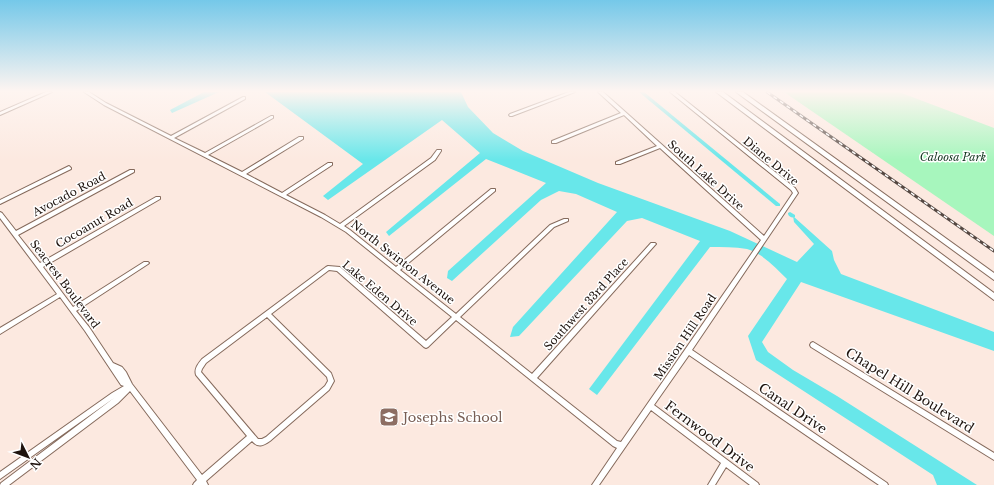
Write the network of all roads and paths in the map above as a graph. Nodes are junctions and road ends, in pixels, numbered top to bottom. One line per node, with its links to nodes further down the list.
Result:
1 (624, 114): 12 (street, South Lake Drive)
2 (125, 115): 9 (street, North Swinton Avenue)
3 (213, 115): 9 (street)
4 (622, 115): 11 (street)
5 (700, 115): 23 (street, Diane Drive)
6 (750, 115): 36 (highway)
7 (770, 115): 34 (highway)
8 (272, 117): 14 (street)
9 (170, 138): 14 (street, North Swinton Avenue)
10 (301, 138): 19 (street)
11 (554, 142)
12 (660, 146): 15 (street); 29 (street, South Lake Drive)
13 (439, 151): 27 (street)
14 (205, 155): 19 (street, North Swinton Avenue)
15 (618, 163)
16 (330, 164): 21 (street)
17 (69, 168): 24 (street)
18 (132, 171): 28 (street, Avocado Road)
19 (243, 174): 21 (street, North Swinton Avenue)
20 (493, 190): 33 (street)
21 (283, 195): 27 (street, North Swinton Avenue)
22 (158, 198): 32 (street, Cocoanut Road)
23 (791, 200): 29 (street, Mission Hill Road)
24 (0, 202)
25 (0, 214): 28 (street, Seacrest Boulevard)
26 (566, 220): 39 (street)
27 (341, 226): 33 (street, North Swinton Avenue)
28 (15, 234): 32 (street, Seacrest Boulevard)
29 (764, 239): 42 (street, Mission Hill Road)
30 (653, 244): 43 (street, Southwest 33rd Place)
31 (146, 263): 37 (street)
32 (40, 266): 35 (street, Seacrest Boulevard)
33 (397, 269): 39 (street, North Swinton Avenue)
34 (994, 277)
35 (61, 294): 37 (street, Seacrest Boulevard); 40 (street)
36 (994, 296)
37 (72, 310): 44 (street, Seacrest Boulevard)
38 (268, 314): 39 (street, Lake Eden Drive); 46 (street, Lake Eden Drive); 46 (street)
39 (457, 317): 43 (street, North Swinton Avenue)
40 (0, 331)
41 (813, 345): 48 (street, Chapel Hill Boulevard)
42 (688, 351): 45 (street, Mission Hill Road); 56 (street, Canal Drive)
43 (533, 378): 47 (street, North Swinton Avenue)
44 (130, 386): 50 (street); 51 (street, Seacrest Boulevard); 52 (street)
45 (650, 406): 47 (street, Mission Hill Road); 49 (street, Fernwood Drive)
46 (252, 436): 51 (street)
47 (622, 446): 53 (street, Mission Hill Road)
48 (994, 456)
49 (724, 462): 54 (street); 55 (street, Fernwood Drive)
50 (0, 476)
51 (201, 483)
52 (3, 485)
53 (595, 485)
54 (712, 485)
55 (756, 485)
56 (885, 485)

